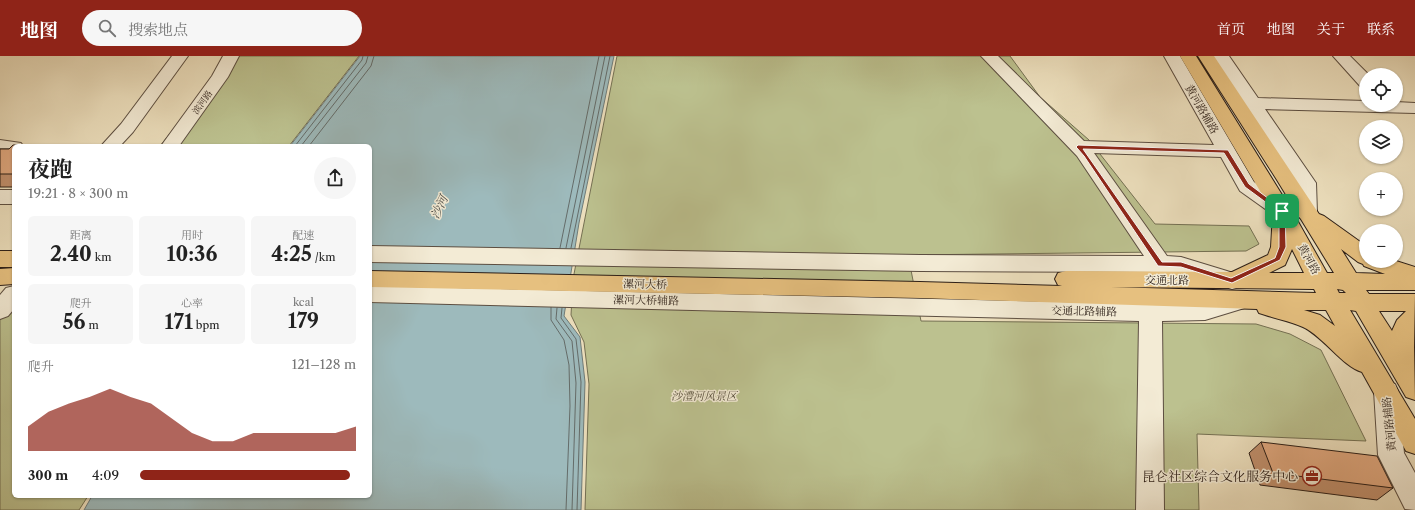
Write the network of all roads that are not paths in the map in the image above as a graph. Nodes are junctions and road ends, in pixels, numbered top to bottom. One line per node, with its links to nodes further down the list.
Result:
1 (180, 56): 14 (street)
2 (232, 56): 15 (street, 滨河路)
3 (989, 56): 18 (street)
4 (1172, 56): 19 (street, 黄河路辅路)
5 (1188, 56): 22 (main road, 黄河路)
6 (1206, 56): 23 (main road, 黄河路)
7 (1221, 56): 10 (street)
8 (1341, 56): 9 (street)
9 (1359, 75)
10 (1253, 103): 11 (street); 23 (street)
11 (1359, 105)
12 (1403, 107): 13 (street)
13 (1415, 108)
14 (112, 144)
15 (171, 144)
16 (0, 146): 17 (street)
17 (12, 147)
18 (1078, 147): 19 (street); 29 (street)
19 (1226, 151): 22 (street, 黄河路辅路)
20 (0, 197): 21 (street)
21 (12, 198)
22 (1282, 211): 36 (main road, 黄河路); 42 (main road)
23 (1307, 212): 24 (main road); 37 (main road, 黄河路)
24 (1359, 252)
25 (372, 254): 40 (street)
26 (12, 255): 27 (street)
27 (0, 258): 28 (main road)
28 (12, 259)
29 (1161, 264): 40 (street); 42 (street)
30 (372, 267): 40 (main road, 漯河大桥)
31 (1392, 268): 33 (main road)
32 (12, 276): 34 (main road)
33 (1415, 276)
34 (0, 277)
35 (372, 279): 40 (main road, 漯河大桥)
36 (1320, 280): 37 (main road, 交通北路); 42 (main road, 交通北路); 45 (main road, 黄河路)
37 (1350, 281): 38 (main road, 交通北路); 46 (main road, 黄河路)
38 (1415, 282)
39 (0, 283): 41 (street)
40 (920, 284): 42 (main road, 交通北路); 43 (street, 漯河大桥辅路); 49 (street, 交通北路辅路)
41 (12, 286)
42 (1237, 290): 45 (main road, 交通北路); 49 (street, 交通北路辅路); 52 (main road)
43 (372, 294)
44 (12, 296): 48 (street)
45 (1332, 301): 46 (main road, 交通北路); 52 (main road, 黄河路)
46 (1362, 301): 47 (main road, 交通北路); 51 (main road, 黄河路)
47 (1415, 303)
48 (0, 310)
49 (1151, 313): 55 (street)
50 (1415, 318): 51 (main road)
51 (1410, 381)
52 (1381, 383): 53 (main road, 黄河路); 54 (street, 黄河路辅路)
53 (1415, 443)
54 (1415, 500)
55 (1150, 510)

